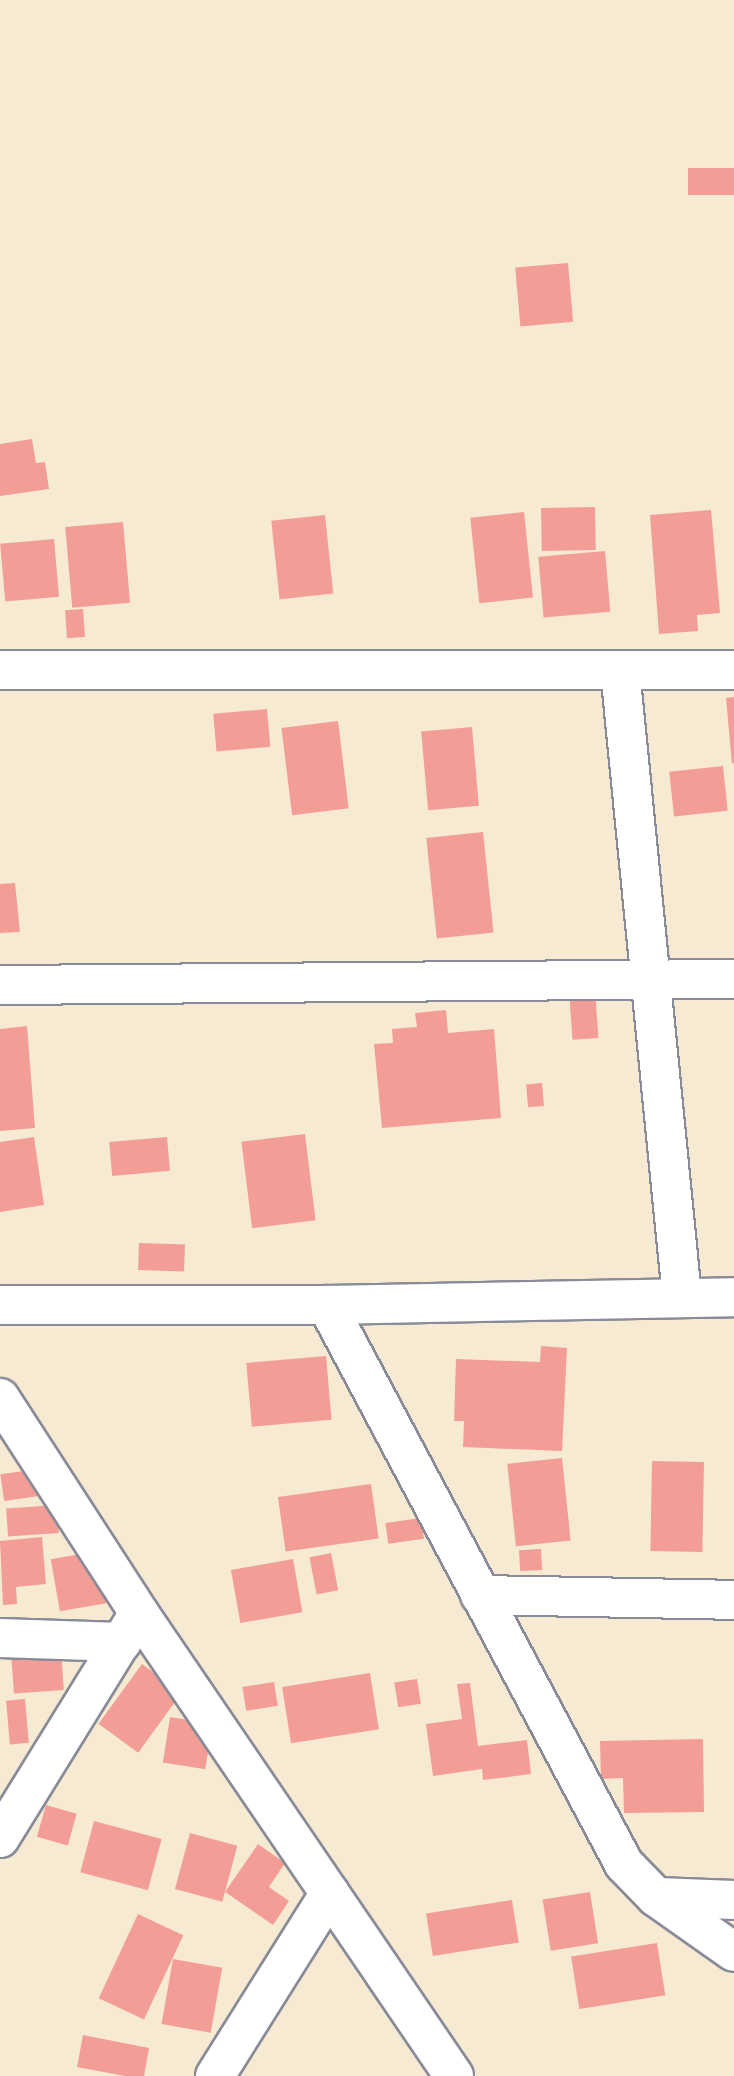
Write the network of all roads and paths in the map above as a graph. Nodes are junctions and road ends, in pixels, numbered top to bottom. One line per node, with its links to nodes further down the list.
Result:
1 (0, 670): 2 (street)
2 (621, 670): 3 (street); 4 (street)
3 (734, 670)
4 (652, 978): 5 (street); 6 (street); 7 (street)
5 (734, 979)
6 (0, 985)
7 (682, 1297): 8 (street); 9 (street)
8 (734, 1297)
9 (327, 1305): 10 (street); 12 (street)
10 (0, 1306)
11 (0, 1398): 14 (street)
12 (480, 1595): 13 (street); 18 (street)
13 (734, 1600)
14 (131, 1628): 15 (street); 16 (street); 17 (street)
15 (0, 1638)
16 (0, 1838)
17 (330, 1893): 21 (street); 22 (street)
18 (656, 1897): 19 (street); 20 (street)
19 (734, 1900)
20 (734, 1952)
21 (215, 2076)
22 (454, 2076)

